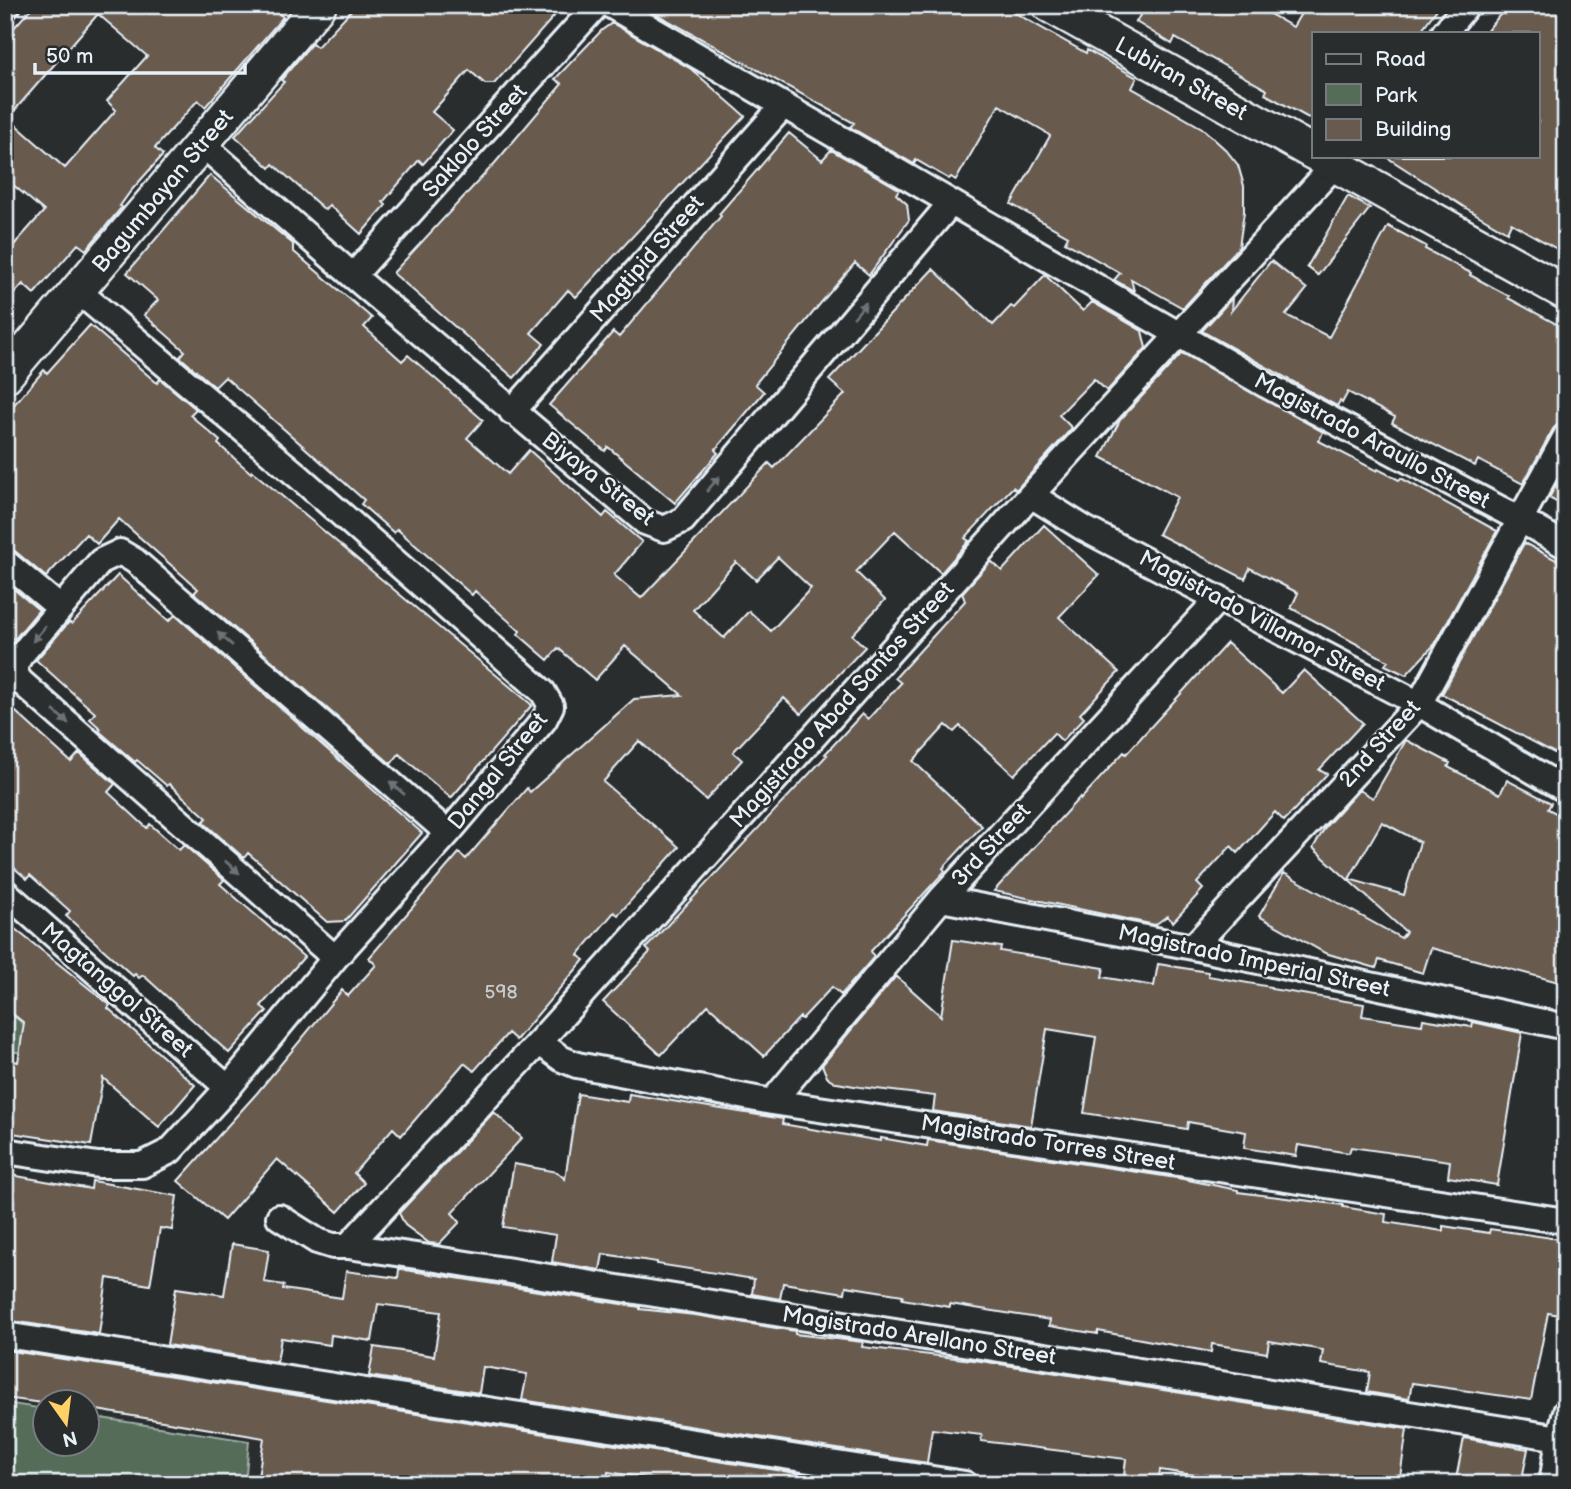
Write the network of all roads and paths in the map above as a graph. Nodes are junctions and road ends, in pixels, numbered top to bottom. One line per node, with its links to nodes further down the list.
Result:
1 (319, 5): 8 (main road, Bagumbayan Street)
2 (597, 5): 13 (street, Saklolo Street)
3 (610, 5): 7 (street)
4 (1049, 5): 9 (main road, Lubiran Street)
5 (1467, 5): 6 (street)
6 (1445, 32)
7 (782, 107): 12 (street); 18 (street, Magtipid Street)
8 (203, 145): 13 (street, Biyaya Street); 14 (main road, Bagumbayan Street)
9 (1312, 148)
10 (1327, 158): 16 (street, Magistrado Abad Santos Street)
11 (1330, 158): 15 (main road, Lubiran Street)
12 (950, 204): 16 (street); 18 (street, Biyaya Street, one-way to 12)
13 (353, 276): 18 (street, Biyaya Street)
14 (78, 291): 17 (main road, Bagumbayan Street); 28 (street, Dangal Street)
15 (1566, 293)
16 (1178, 334): 20 (street, Magistrado Abad Santos Street); 21 (street, Magistrado Araullo Street)
17 (5, 376)
18 (512, 412)
19 (1566, 436): 21 (street, 2nd Street)
20 (1031, 495): 24 (street, Magistrado Villamor Street); 34 (street, Magistrado Abad Santos Street)
21 (1521, 520): 22 (street, Magistrado Araullo Street); 26 (street, 2nd Street)
22 (1566, 546)
23 (5, 562): 25 (street)
24 (1219, 598): 26 (street, Magistrado Villamor Street); 30 (street, 3rd Street)
25 (61, 608): 28 (street, one-way to 25); 32 (street, one-way to 32)
26 (1419, 704): 27 (street, Magistrado Villamor Street); 31 (street, 2nd Street)
27 (1566, 790)
28 (448, 833): 32 (street, Dangal Street)
29 (5, 892): 35 (street, Magtanggol Street)
30 (941, 899): 31 (street, Magistrado Imperial Street); 36 (street, 3rd Street)
31 (1193, 947): 33 (street, Magistrado Imperial Street)
32 (335, 958): 35 (street, Dangal Street)
33 (1566, 1027)
34 (539, 1042): 36 (street, Magistrado Torres Street); 40 (street, Magistrado Abad Santos Street)
35 (228, 1088): 37 (street, Dangal Street)
36 (772, 1102): 39 (street, Magistrado Torres Street)
37 (5, 1151)
38 (279, 1217): 40 (street, Magistrado Arellano Street)
39 (1566, 1221)
40 (348, 1246): 43 (street, Magistrado Arellano Street)
41 (5, 1335): 44 (street)
42 (1566, 1412): 43 (street)
43 (1562, 1439): 45 (street)
44 (965, 1484)
45 (1552, 1484)

